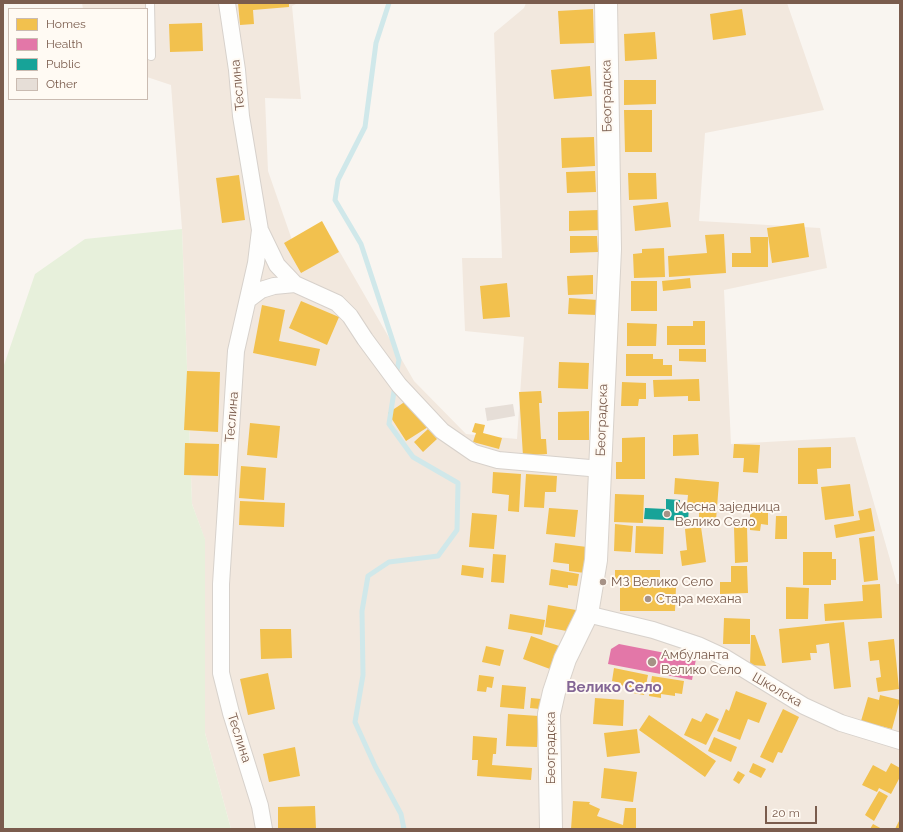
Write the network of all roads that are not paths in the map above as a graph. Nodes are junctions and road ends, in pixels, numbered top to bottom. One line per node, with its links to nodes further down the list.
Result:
1 (150, 3): 4 (lane)
2 (227, 3): 5 (street, Теслина)
3 (606, 3): 8 (street, Београдска)
4 (152, 56)
5 (260, 230): 6 (street); 7 (street, Теслина)
6 (295, 284): 7 (street); 8 (street)
7 (249, 299): 11 (street, Теслина)
8 (600, 469): 9 (street, Београдска)
9 (587, 614): 10 (street, Школска); 12 (street, Београдска)
10 (900, 741)
11 (264, 829)
12 (551, 829)

